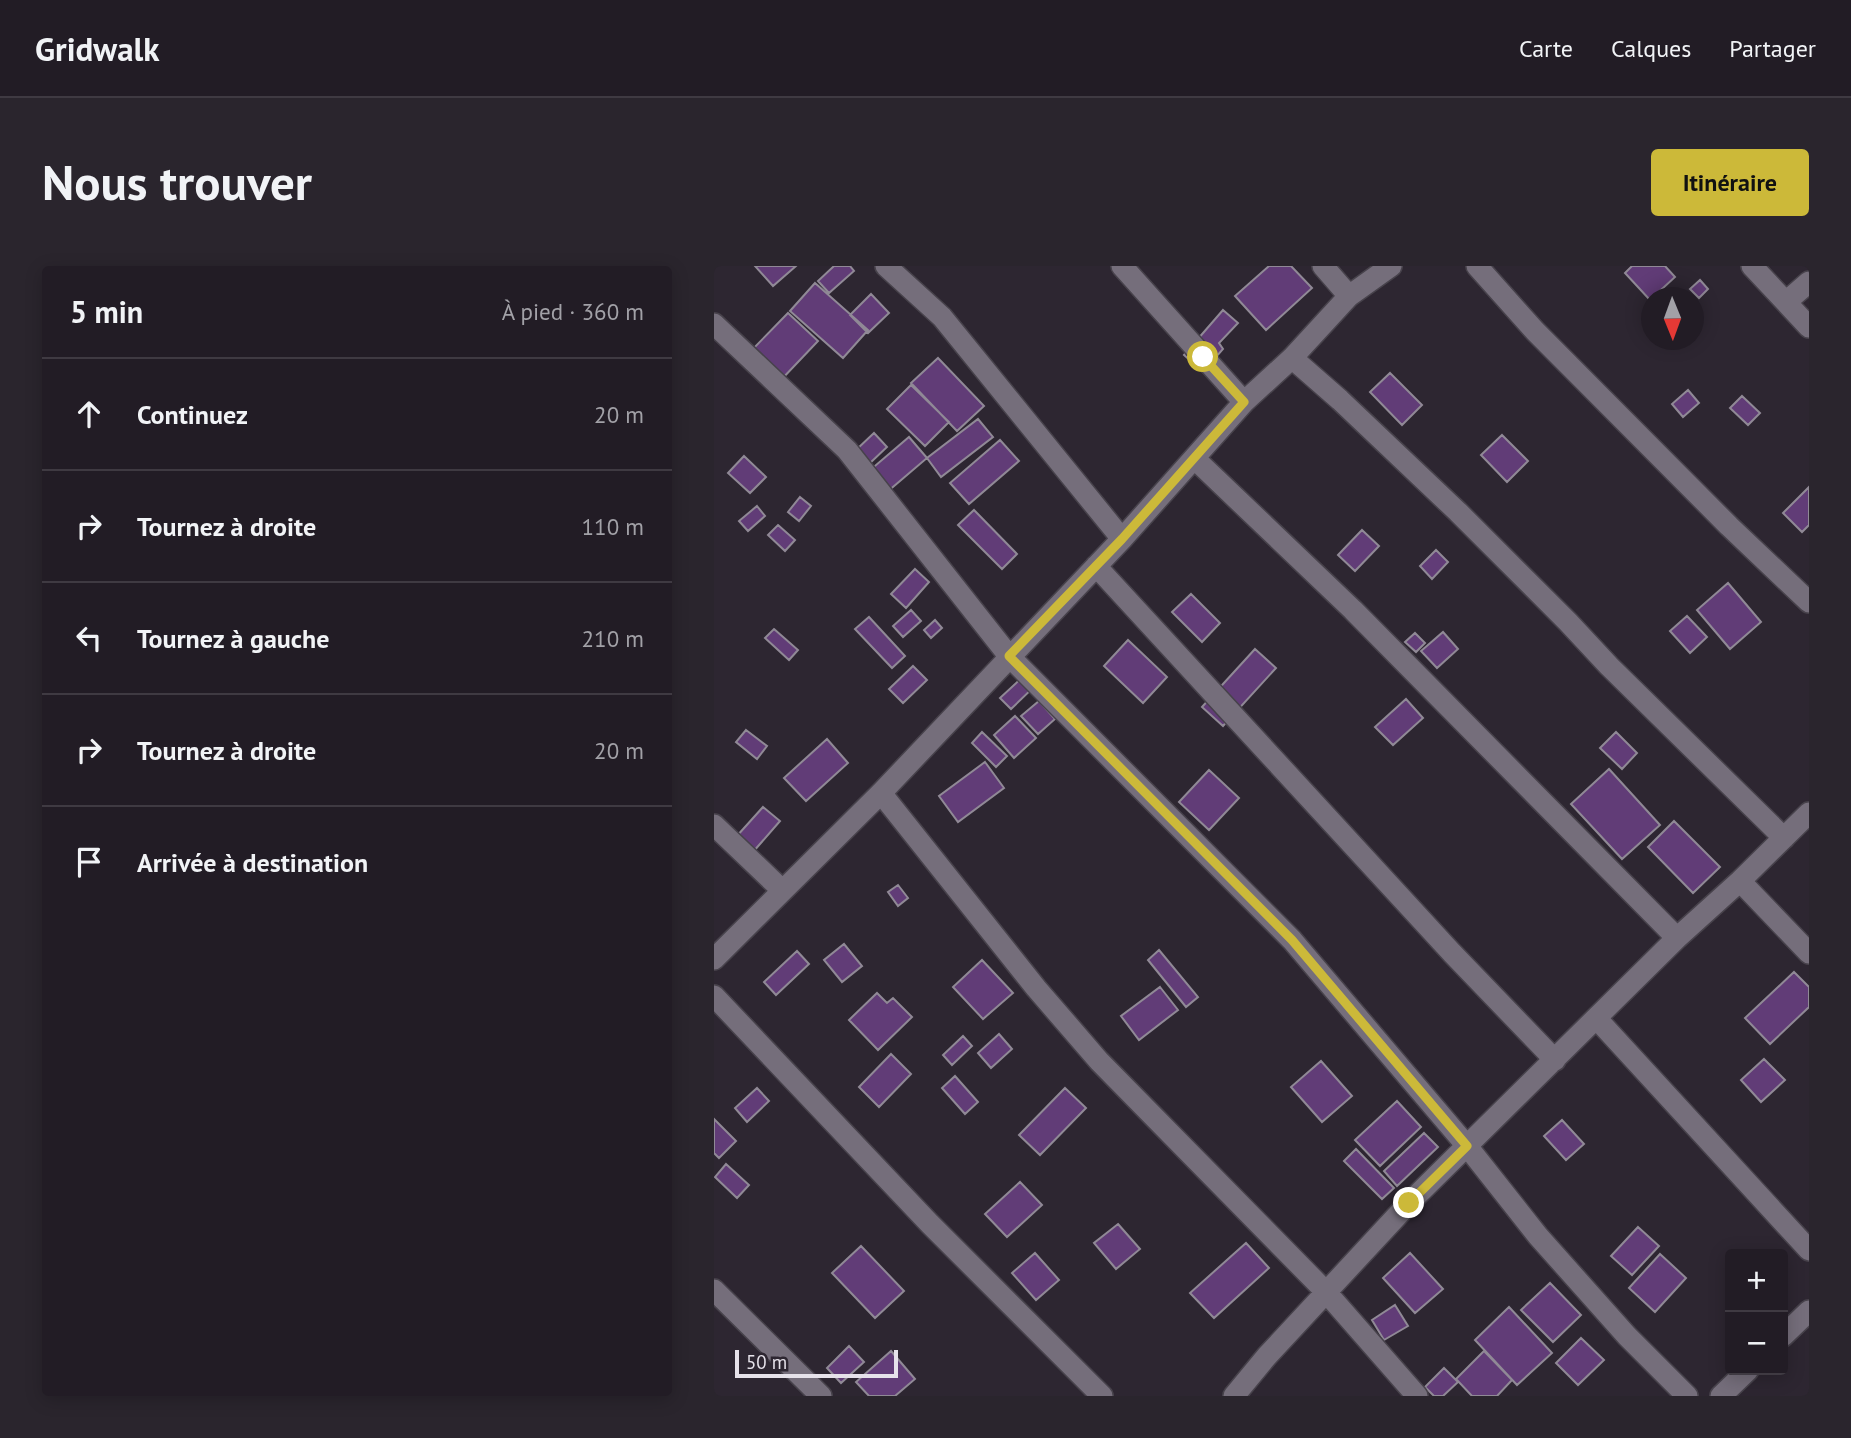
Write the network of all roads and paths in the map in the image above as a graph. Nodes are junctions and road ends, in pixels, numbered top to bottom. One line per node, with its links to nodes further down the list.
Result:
1 (886, 266): 15 (street)
2 (1122, 266): 13 (street)
3 (1323, 266): 8 (street)
4 (1391, 266): 8 (street)
5 (1477, 266): 17 (street)
6 (1752, 266): 9 (street)
7 (1809, 282): 9 (street)
8 (1349, 296): 12 (street)
9 (1786, 302): 11 (street)
10 (714, 324): 18 (street)
11 (1809, 327)
12 (1292, 358): 13 (street); 22 (street)
13 (1244, 402): 14 (street)
14 (1195, 458): 15 (street); 25 (street)
15 (1122, 539): 16 (street)
16 (1096, 566): 18 (street); 30 (street)
17 (1809, 602)
18 (1009, 656): 19 (street); 31 (street)
19 (881, 793): 24 (street); 34 (street)
20 (1809, 813): 22 (street)
21 (714, 825): 24 (street)
22 (1784, 838): 23 (street)
23 (1740, 881): 25 (street); 26 (street)
24 (782, 890): 27 (street)
25 (1677, 937): 29 (street)
26 (1809, 953)
27 (714, 959)
28 (714, 996): 39 (street)
29 (1597, 1019): 30 (street); 32 (street)
30 (1555, 1060): 31 (street)
31 (1467, 1146): 34 (street); 42 (street)
32 (1809, 1250)
33 (714, 1290): 38 (street)
34 (1326, 1292): 40 (street); 41 (street)
35 (1809, 1311): 36 (street)
36 (1788, 1331)
37 (1743, 1375): 43 (street)
38 (821, 1396)
39 (1102, 1396)
40 (1234, 1396)
41 (1417, 1396)
42 (1687, 1396)
43 (1721, 1396)

